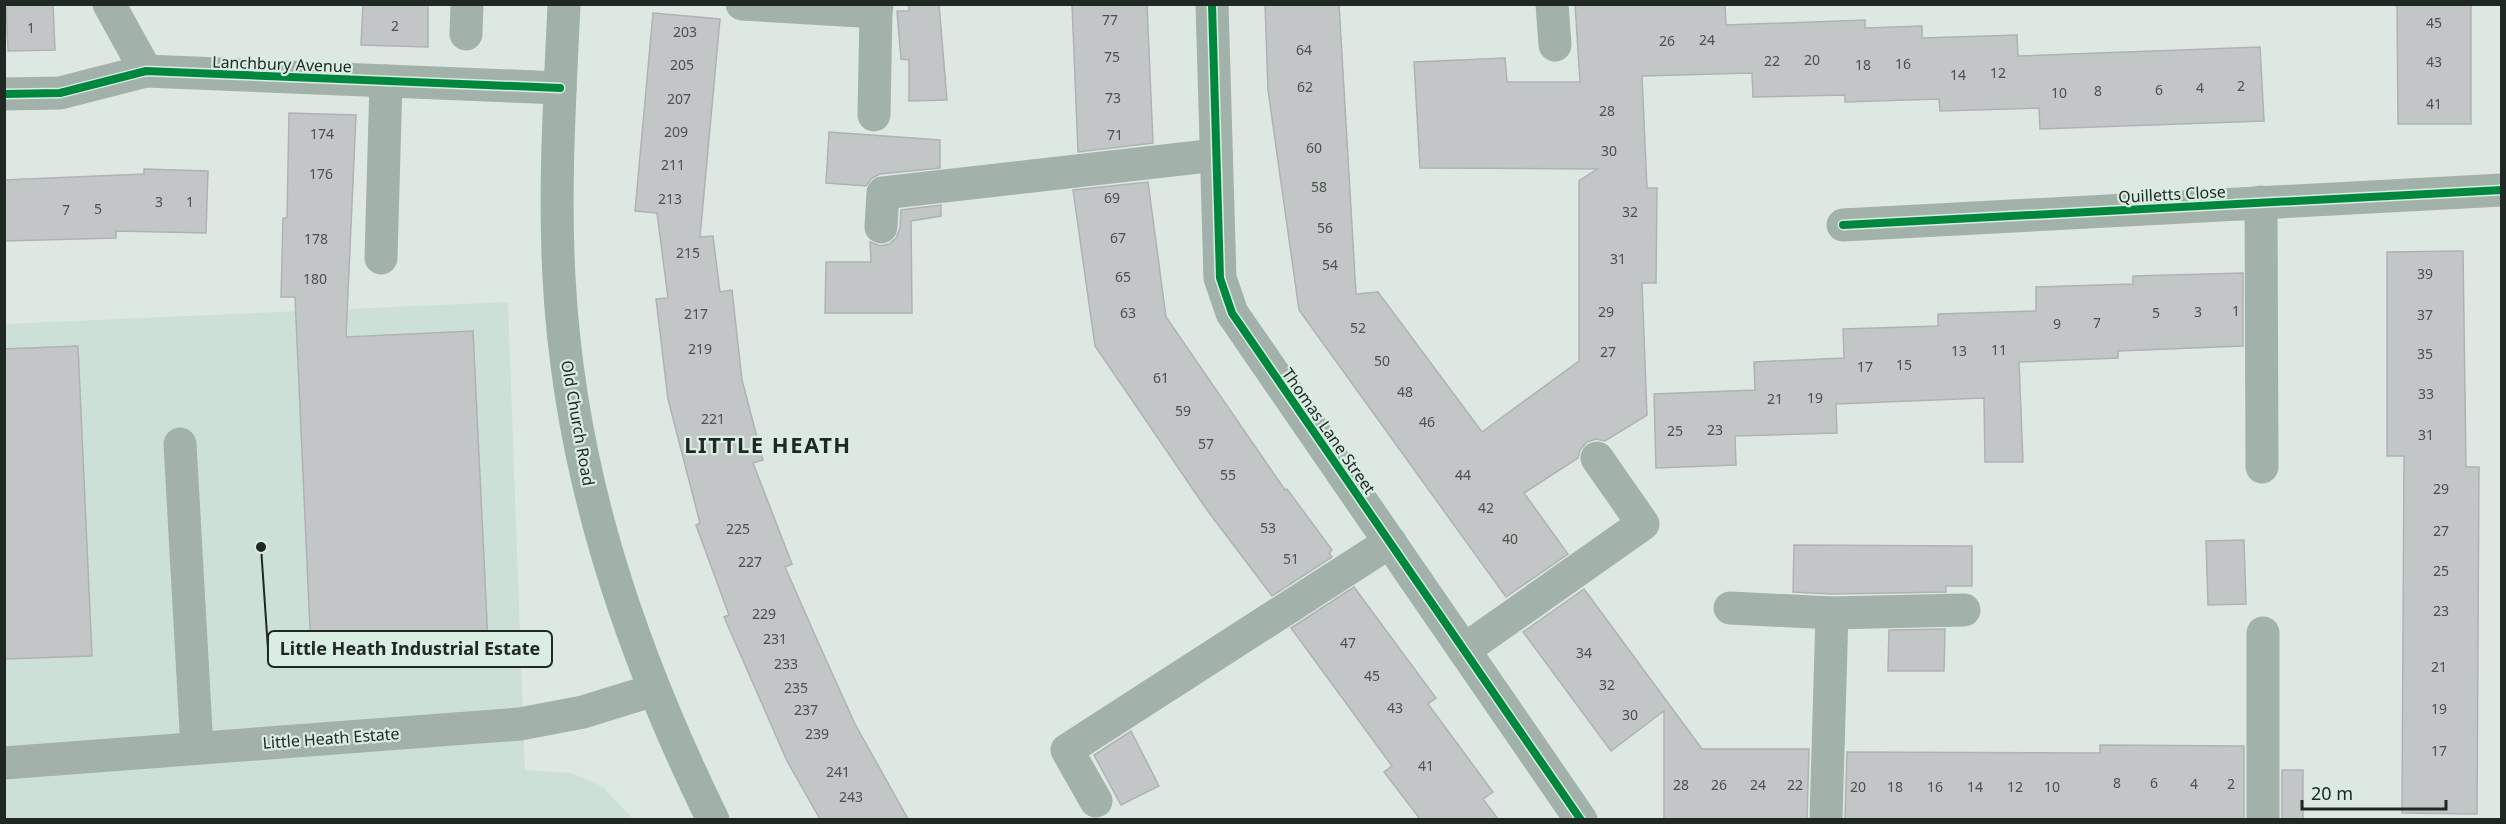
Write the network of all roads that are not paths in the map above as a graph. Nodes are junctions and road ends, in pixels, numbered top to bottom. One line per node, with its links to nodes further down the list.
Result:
1 (109, 4): 8 (street)
2 (564, 4): 10 (main road, Old Church Road)
3 (742, 4): 6 (street)
4 (1212, 4): 13 (street, Thomas Lane Street)
5 (1552, 4): 7 (street)
6 (877, 8): 12 (street)
7 (1555, 45)
8 (146, 71): 9 (street, Lanchbury Avenue); 11 (street, Lanchbury Avenue)
9 (386, 81): 10 (street, Lanchbury Avenue); 18 (street)
10 (560, 88): 28 (main road, Old Church Road)
11 (4, 94)
12 (874, 115)
13 (1216, 155): 17 (street); 22 (street, Thomas Lane Street)
14 (2502, 190): 15 (street, Quilletts Close)
15 (2261, 202): 16 (street, Quilletts Close); 21 (street)
16 (1843, 225)
17 (881, 227)
18 (381, 258)
19 (180, 444): 29 (street)
20 (1597, 458): 27 (street)
21 (2262, 467)
22 (1390, 542): 27 (street, Thomas Lane Street); 31 (street)
23 (1730, 608): 25 (street)
24 (1964, 610): 25 (street)
25 (1832, 613): 34 (street)
26 (2264, 633): 35 (street)
27 (1464, 650): 33 (street, Thomas Lane Street)
28 (654, 690): 29 (street, Little Heath Estate); 32 (main road, Old Church Road)
29 (197, 748): 30 (street, Little Heath Estate)
30 (4, 763)
31 (1096, 801)
32 (713, 819)
33 (1581, 819)
34 (1826, 819)
35 (2263, 819)

